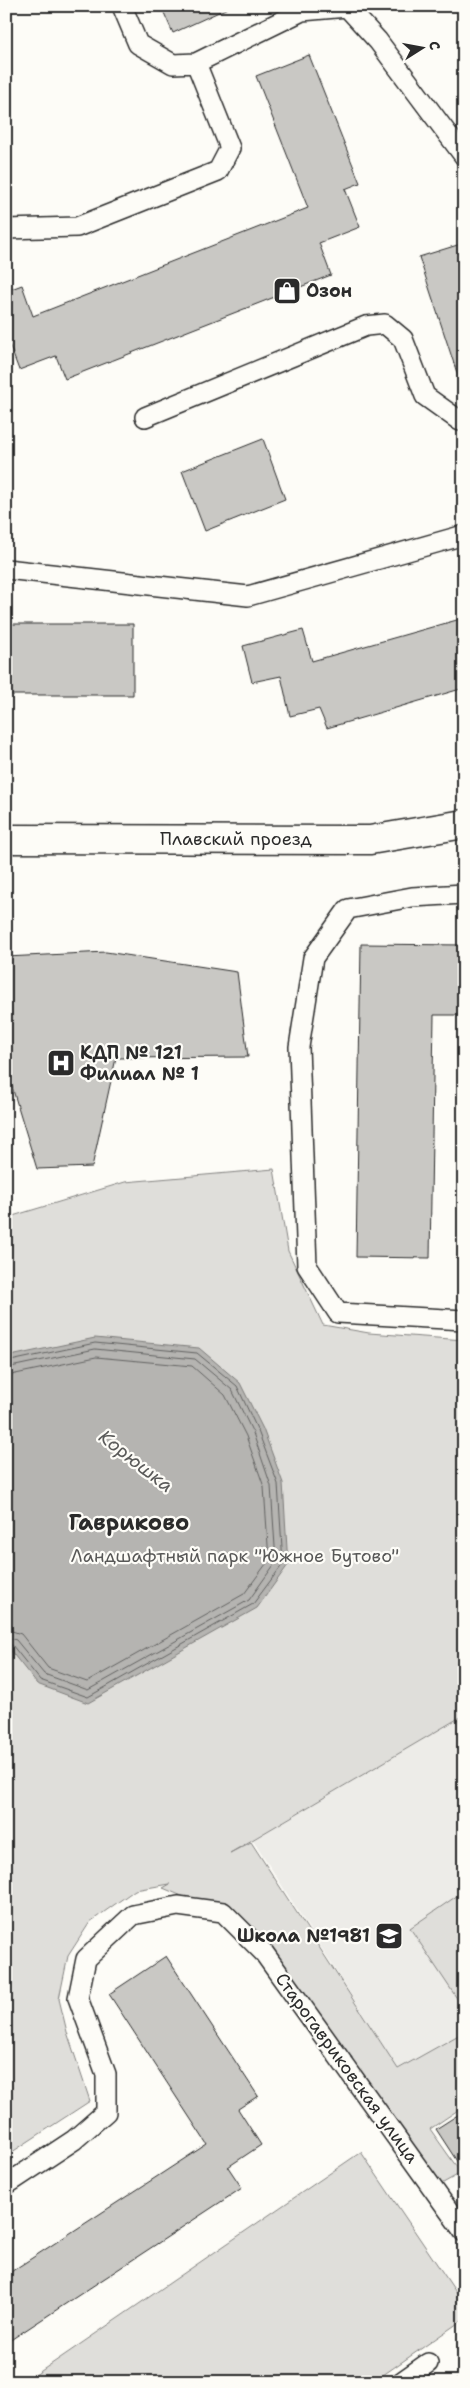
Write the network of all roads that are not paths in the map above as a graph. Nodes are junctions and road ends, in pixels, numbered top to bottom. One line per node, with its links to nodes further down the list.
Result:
1 (122, 6): 3 (lane)
2 (301, 9): 3 (lane); 4 (lane)
3 (196, 63): 5 (lane)
4 (464, 156)
5 (6, 229)
6 (145, 417): 7 (lane)
7 (464, 421)
8 (464, 535): 9 (lane)
9 (6, 569)
10 (464, 824): 11 (street, Плавский проезд)
11 (6, 838)
12 (464, 894): 13 (lane)
13 (464, 1320)
14 (6, 2186): 15 (lane, Старогавриковская улица)
15 (464, 2232)
16 (428, 2363): 17 (lane)
17 (401, 2382)

